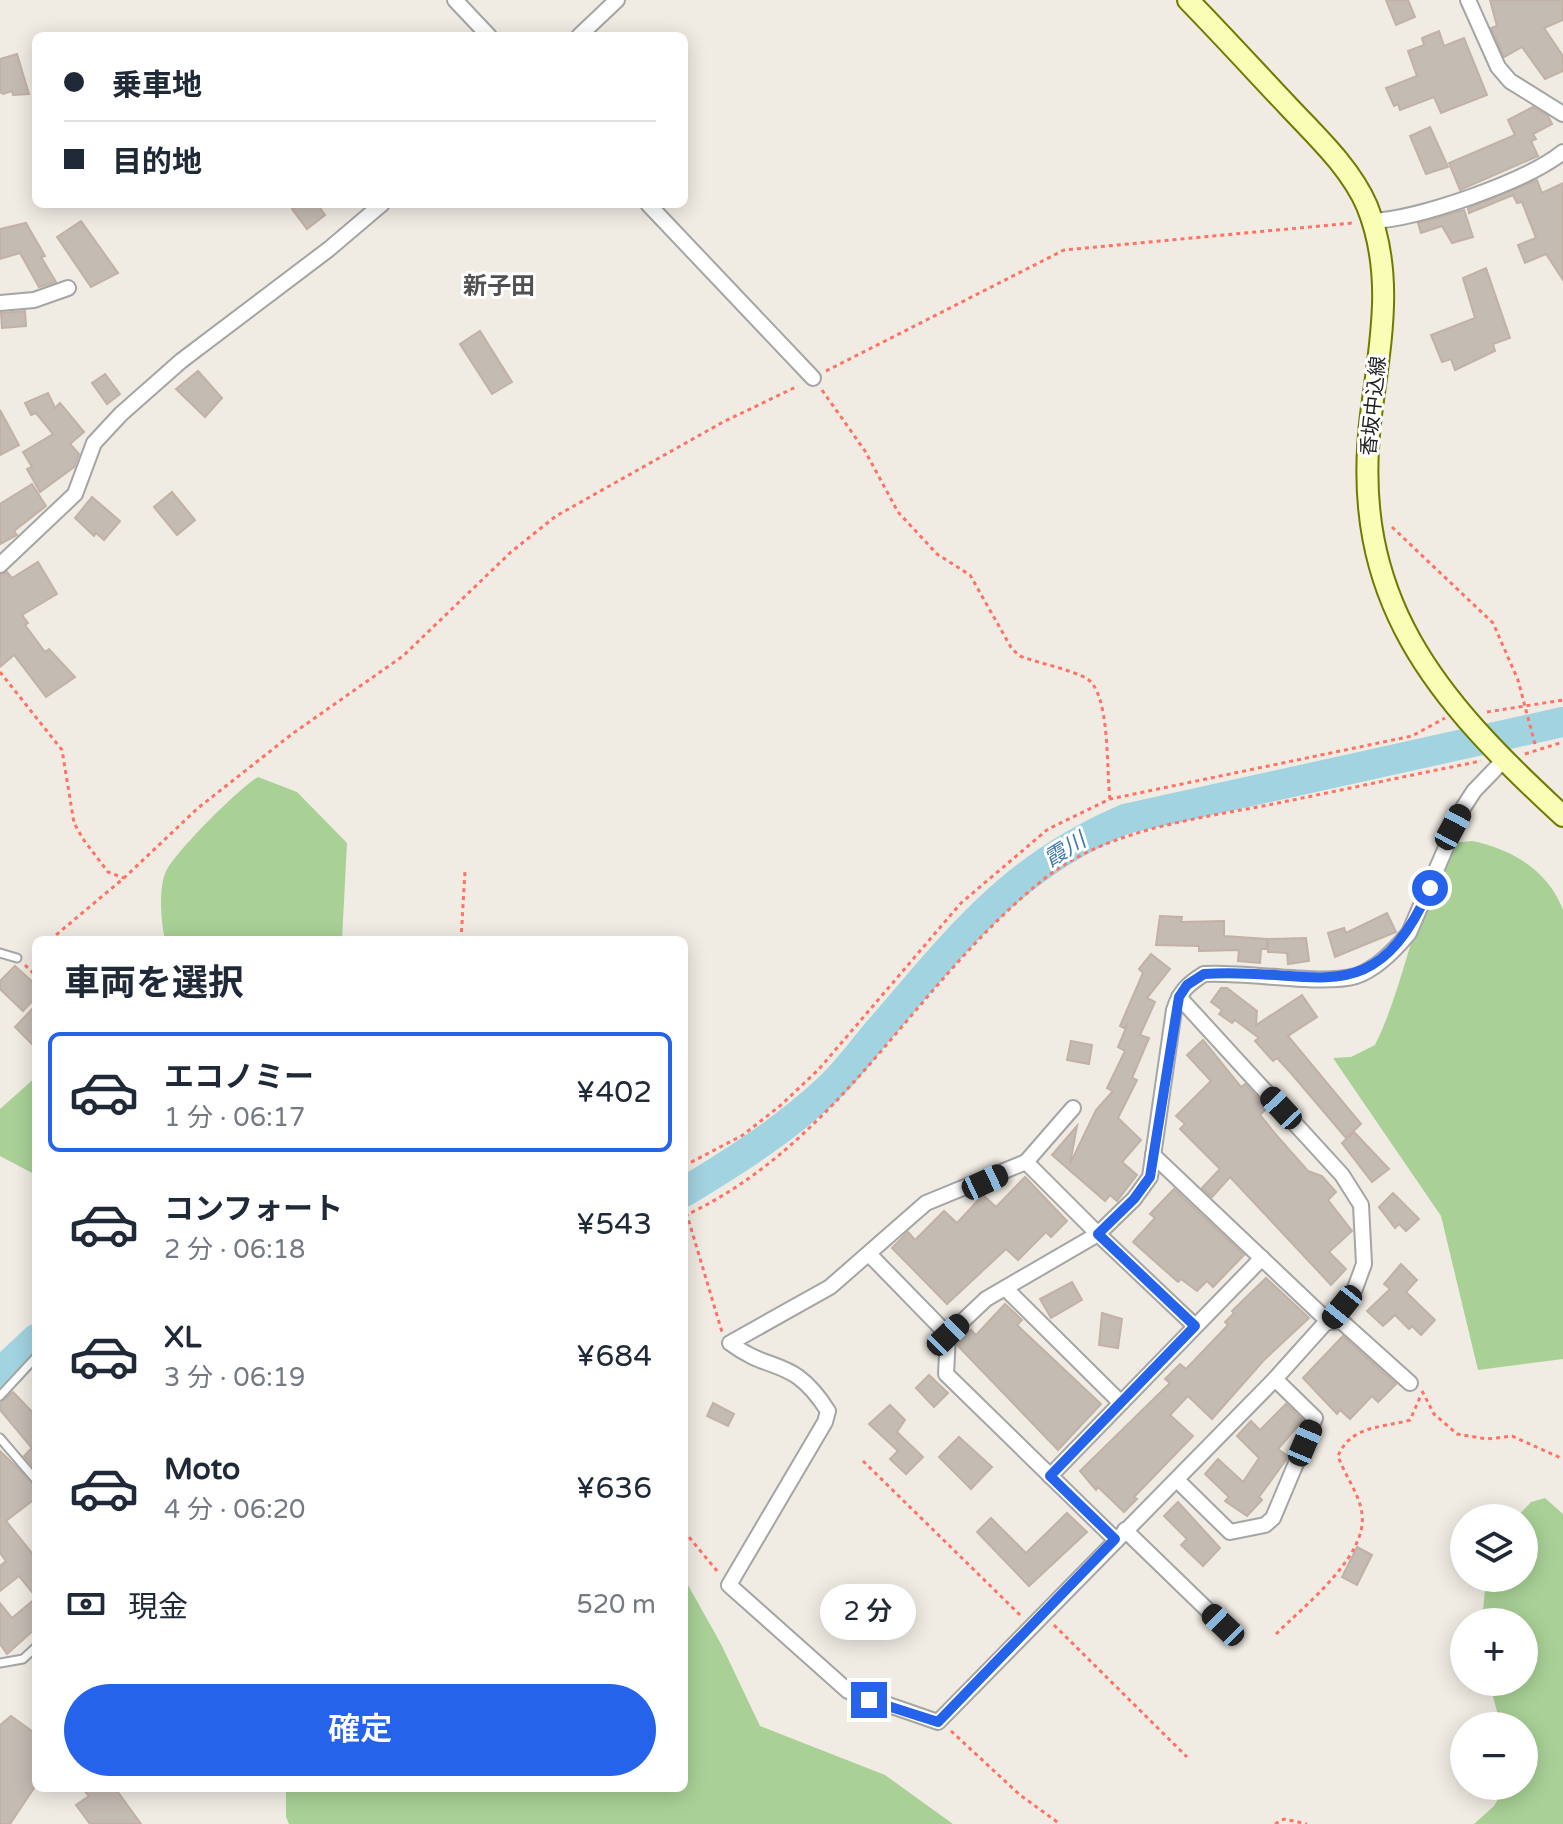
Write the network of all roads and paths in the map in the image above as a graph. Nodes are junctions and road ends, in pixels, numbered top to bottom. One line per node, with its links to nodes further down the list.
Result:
1 (455, 0): 5 (street)
2 (617, 0): 6 (street)
3 (1188, 0): 11 (main road, 香坂中込線)
4 (1468, 0): 7 (street)
5 (485, 32)
6 (583, 32)
7 (1563, 114)
8 (1563, 152): 11 (street)
9 (377, 208): 16 (street)
10 (652, 208): 14 (street)
11 (1372, 221): 14 (path); 15 (main road, 香坂中込線)
12 (68, 288): 13 (street)
13 (0, 303)
14 (813, 378): 24 (path); 27 (path)
15 (1370, 512): 19 (path); 20 (main road, 香坂中込線)
16 (0, 565)
17 (0, 672): 27 (path)
18 (1563, 700): 19 (path)
19 (1526, 706): 20 (path); 22 (path)
20 (1462, 717): 23 (main road, 香坂中込線); 24 (path)
21 (1563, 742): 22 (path)
22 (1536, 748): 23 (path)
23 (1502, 759): 25 (main road, 香坂中込線); 32 (street); 37 (path)
24 (1110, 799): 36 (path)
25 (1563, 816)
26 (465, 871): 29 (path)
27 (124, 878): 28 (path)
28 (55, 936)
29 (461, 936)
30 (0, 953): 31 (lane)
31 (17, 958)
32 (1179, 997): 34 (street); 43 (street)
33 (1073, 1108): 35 (street)
34 (1153, 1155): 39 (street); 41 (street)
35 (1026, 1162): 39 (street); 40 (street)
36 (688, 1164)
37 (688, 1214)
38 (688, 1222): 46 (path)
39 (1098, 1234): 42 (street); 44 (street)
40 (869, 1254): 45 (street); 46 (street)
41 (1262, 1258): 43 (street); 44 (street)
42 (1006, 1289): 45 (street); 51 (street)
43 (1329, 1322): 48 (street); 49 (street)
44 (1195, 1326): 51 (street)
45 (948, 1335): 56 (street)
46 (730, 1343): 60 (street)
47 (32, 1361): 50 (lane)
48 (1275, 1379): 57 (street); 57 (street)
49 (1416, 1387): 53 (path); 64 (path)
50 (0, 1396)
51 (1121, 1403): 56 (street)
52 (0, 1438): 55 (lane)
53 (1563, 1459)
54 (863, 1461): 63 (path)
55 (32, 1475)
56 (1050, 1476): 58 (street)
57 (1177, 1480): 58 (street)
58 (1120, 1534): 61 (street); 62 (street)
59 (688, 1536): 60 (path)
60 (729, 1585): 67 (street)
61 (1043, 1613): 63 (street); 68 (path)
62 (1223, 1625)
63 (1031, 1626): 67 (street)
64 (1276, 1634)
65 (32, 1651): 66 (lane)
66 (0, 1663)
67 (938, 1722): 69 (path)
68 (1187, 1757)
69 (1060, 1824)
70 (1275, 1824): 71 (path)
71 (1307, 1824)

